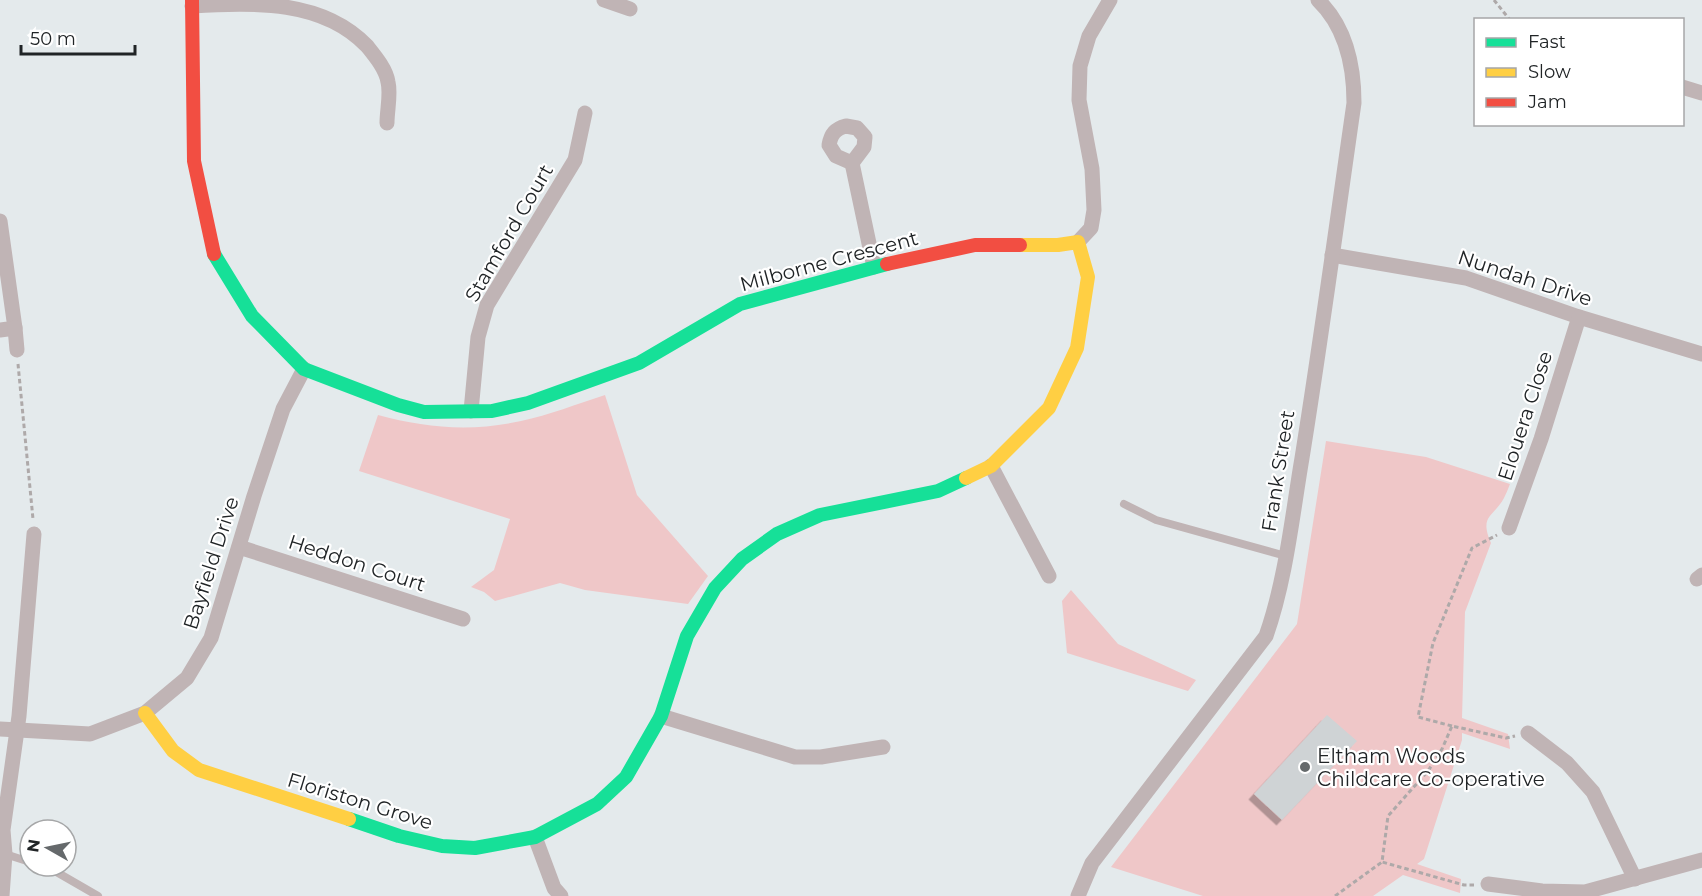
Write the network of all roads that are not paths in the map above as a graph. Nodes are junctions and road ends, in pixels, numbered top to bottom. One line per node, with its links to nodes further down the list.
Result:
1 (604, 0): 5 (street)
2 (1110, 0): 12 (street)
3 (1318, 0): 13 (street, Frank Street)
4 (192, 3): 9 (street); 19 (street, Milborne Crescent)
5 (630, 9)
6 (1684, 87): 7 (street)
7 (1702, 93)
8 (585, 113): 20 (street, Stamford Court)
9 (387, 123)
10 (852, 162): 14 (street)
11 (0, 221): 16 (street)
12 (1078, 242): 14 (street, Milborne Crescent); 21 (street, Floriston Grove)
13 (1332, 255): 15 (street, Nundah Drive); 26 (street, Frank Street)
14 (874, 267): 20 (street, Milborne Crescent)
15 (1579, 317): 18 (street, Nundah Drive); 23 (street, Elouera Close)
16 (7, 329): 17 (street)
17 (17, 350)
18 (1702, 354)
19 (304, 369): 20 (street, Milborne Crescent); 25 (street, Bayfield Drive)
20 (471, 411)
21 (991, 466): 27 (street); 30 (street, Floriston Grove)
22 (1124, 504): 26 (lane)
23 (1509, 528)
24 (34, 534): 32 (street)
25 (239, 547): 28 (street, Heddon Court); 29 (street, Bayfield Drive)
26 (1286, 556): 45 (street, Frank Street)
27 (1049, 576)
28 (463, 619)
29 (145, 714): 32 (street, Bayfield Drive); 35 (street, Floriston Grove)
30 (661, 716): 34 (street); 35 (street, Floriston Grove)
31 (0, 729): 32 (street, Bayfield Drive)
32 (16, 731): 36 (street)
33 (1528, 733): 40 (street)
34 (883, 747)
35 (535, 837): 44 (street)
36 (5, 854): 37 (lane); 42 (street)
37 (18, 858)
38 (1702, 860): 40 (street)
39 (67, 878): 43 (lane)
40 (1635, 879): 41 (street)
41 (1488, 884)
42 (2, 896)
43 (98, 896)
44 (561, 896)
45 (1077, 896)

